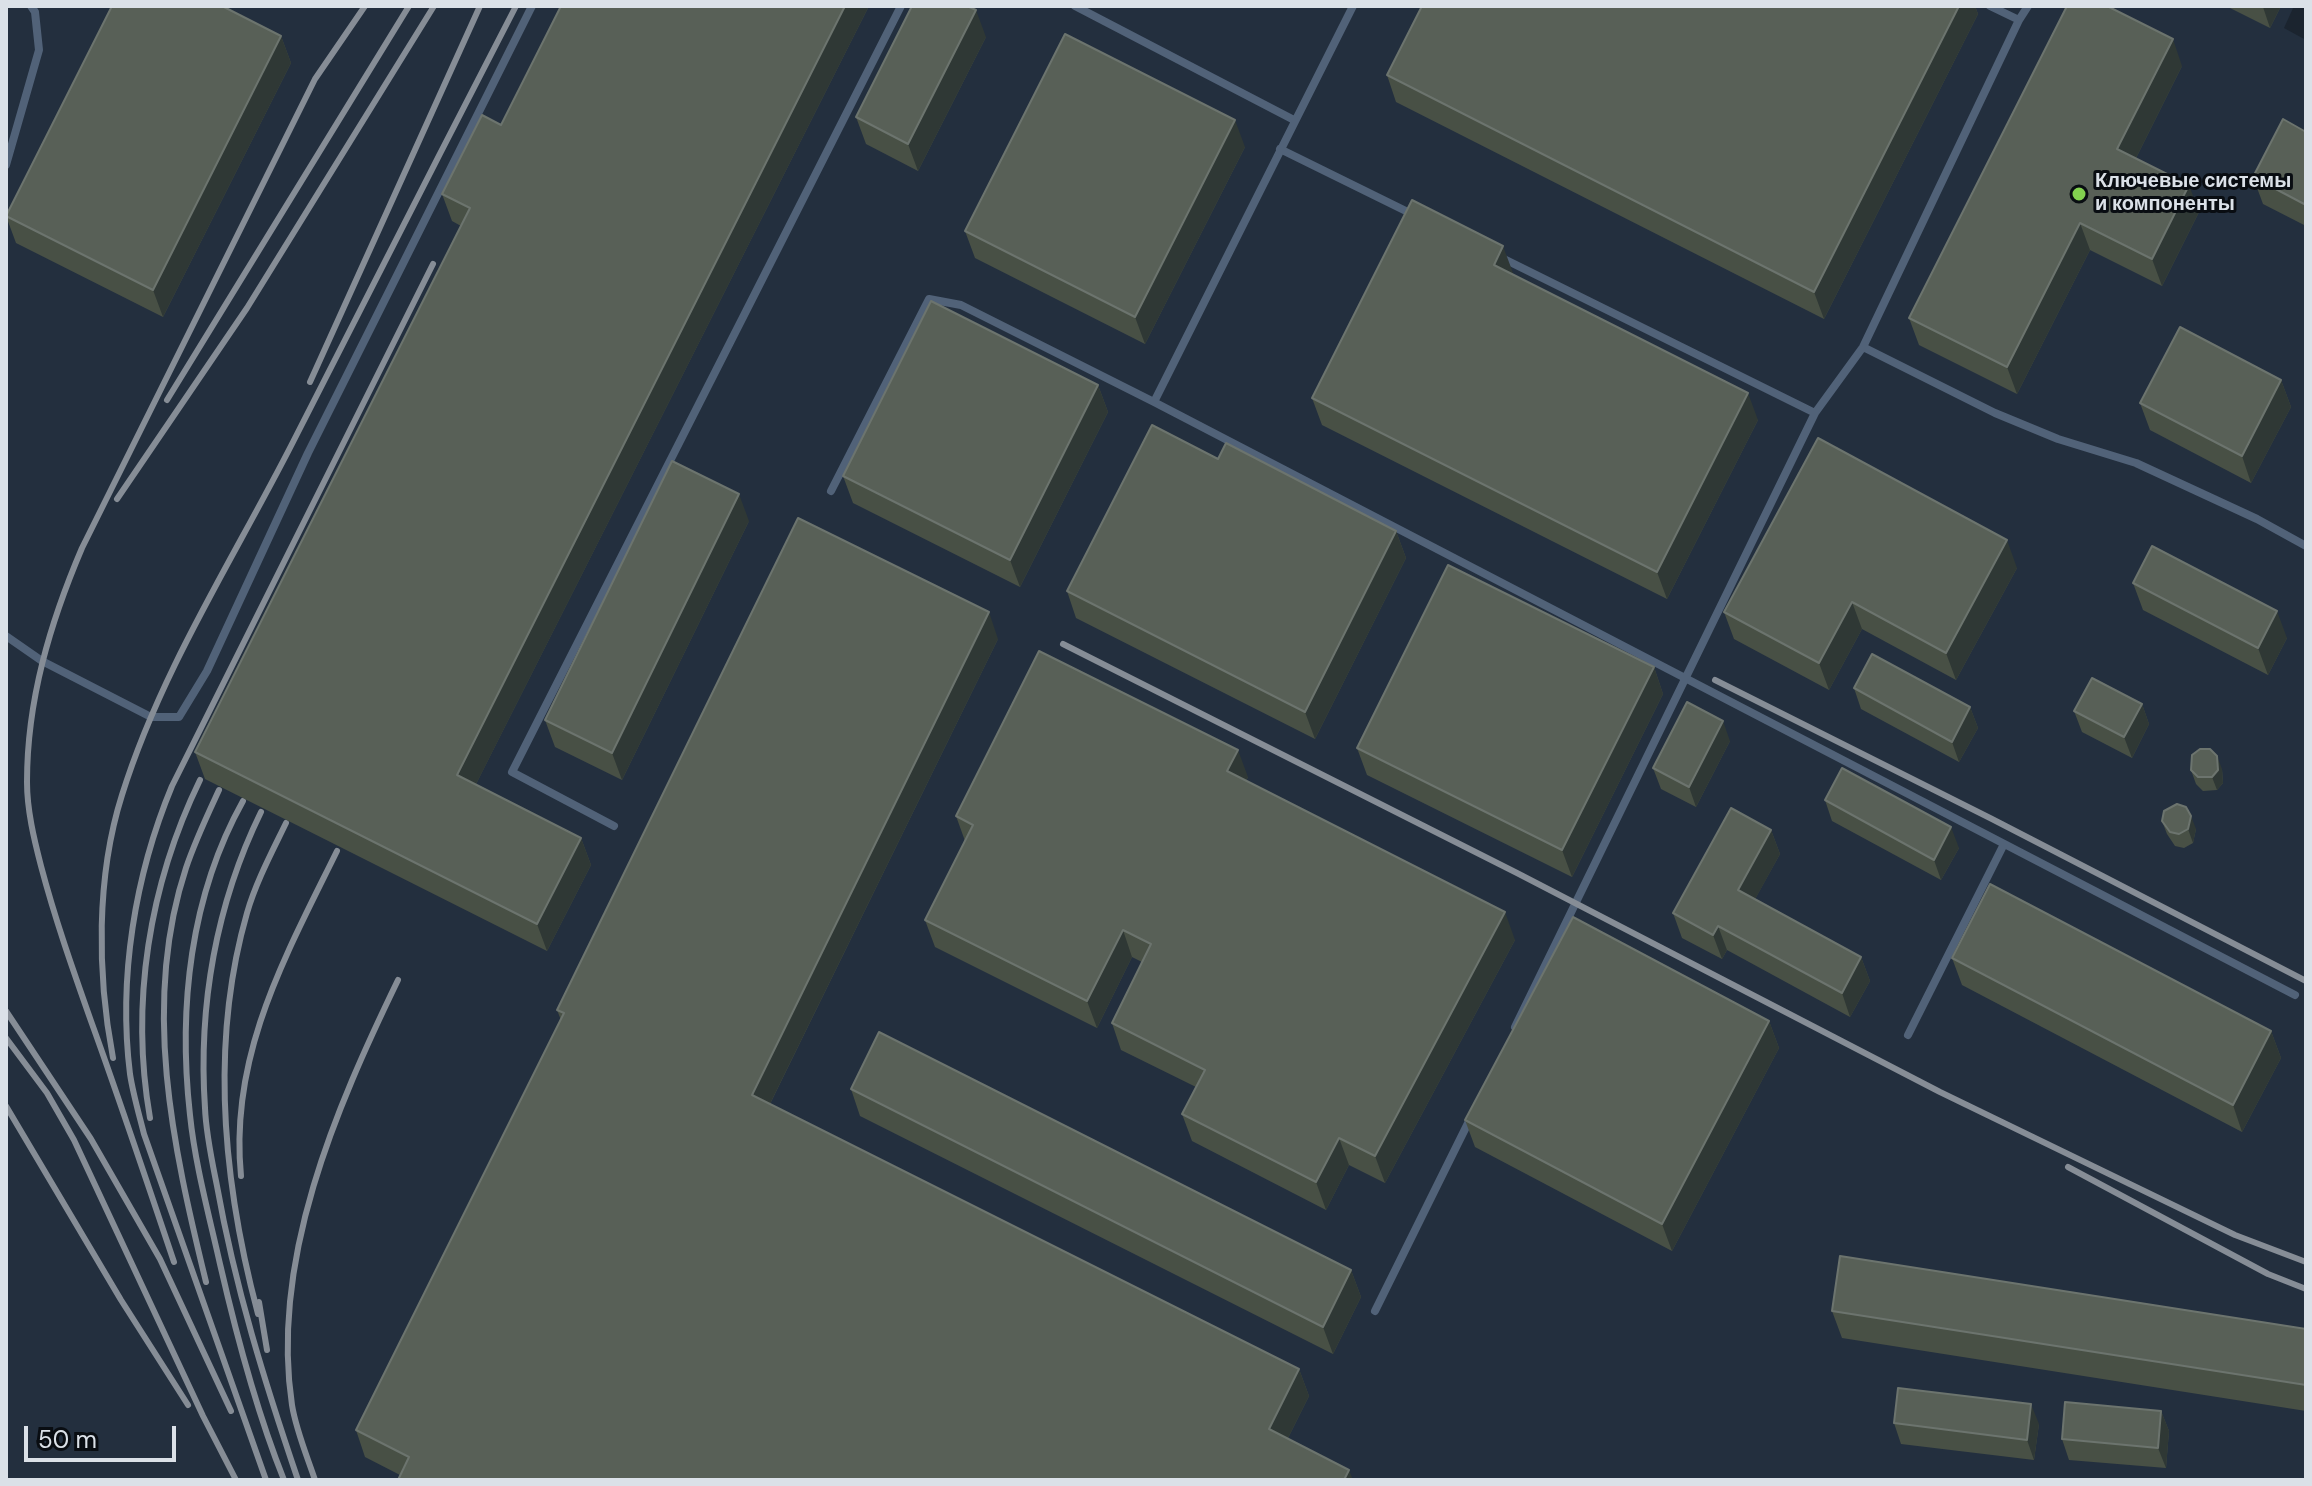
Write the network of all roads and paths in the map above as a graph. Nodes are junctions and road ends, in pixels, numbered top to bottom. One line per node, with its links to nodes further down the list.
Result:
1 (31, 6): 11 (lane)
2 (532, 6): 19 (lane)
3 (901, 6): 21 (lane)
4 (1075, 6): 9 (lane)
5 (1353, 6): 9 (lane)
6 (1990, 6): 8 (lane)
7 (2028, 6): 8 (lane)
8 (2019, 20): 14 (lane)
9 (1294, 120): 10 (lane)
10 (1280, 149): 12 (lane); 15 (lane)
11 (6, 165)
12 (1421, 218)
13 (1491, 253): 16 (lane)
14 (1863, 347): 16 (lane); 18 (lane)
15 (1154, 402): 17 (lane); 20 (lane)
16 (1815, 413): 20 (lane)
17 (831, 491)
18 (2306, 546)
19 (6, 636)
20 (1686, 679): 22 (lane); 25 (lane)
21 (614, 826)
22 (2004, 844): 23 (lane); 24 (lane)
23 (2295, 995)
24 (1908, 1035)
25 (1507, 1042)
26 (1473, 1111): 27 (lane)
27 (1375, 1311)

